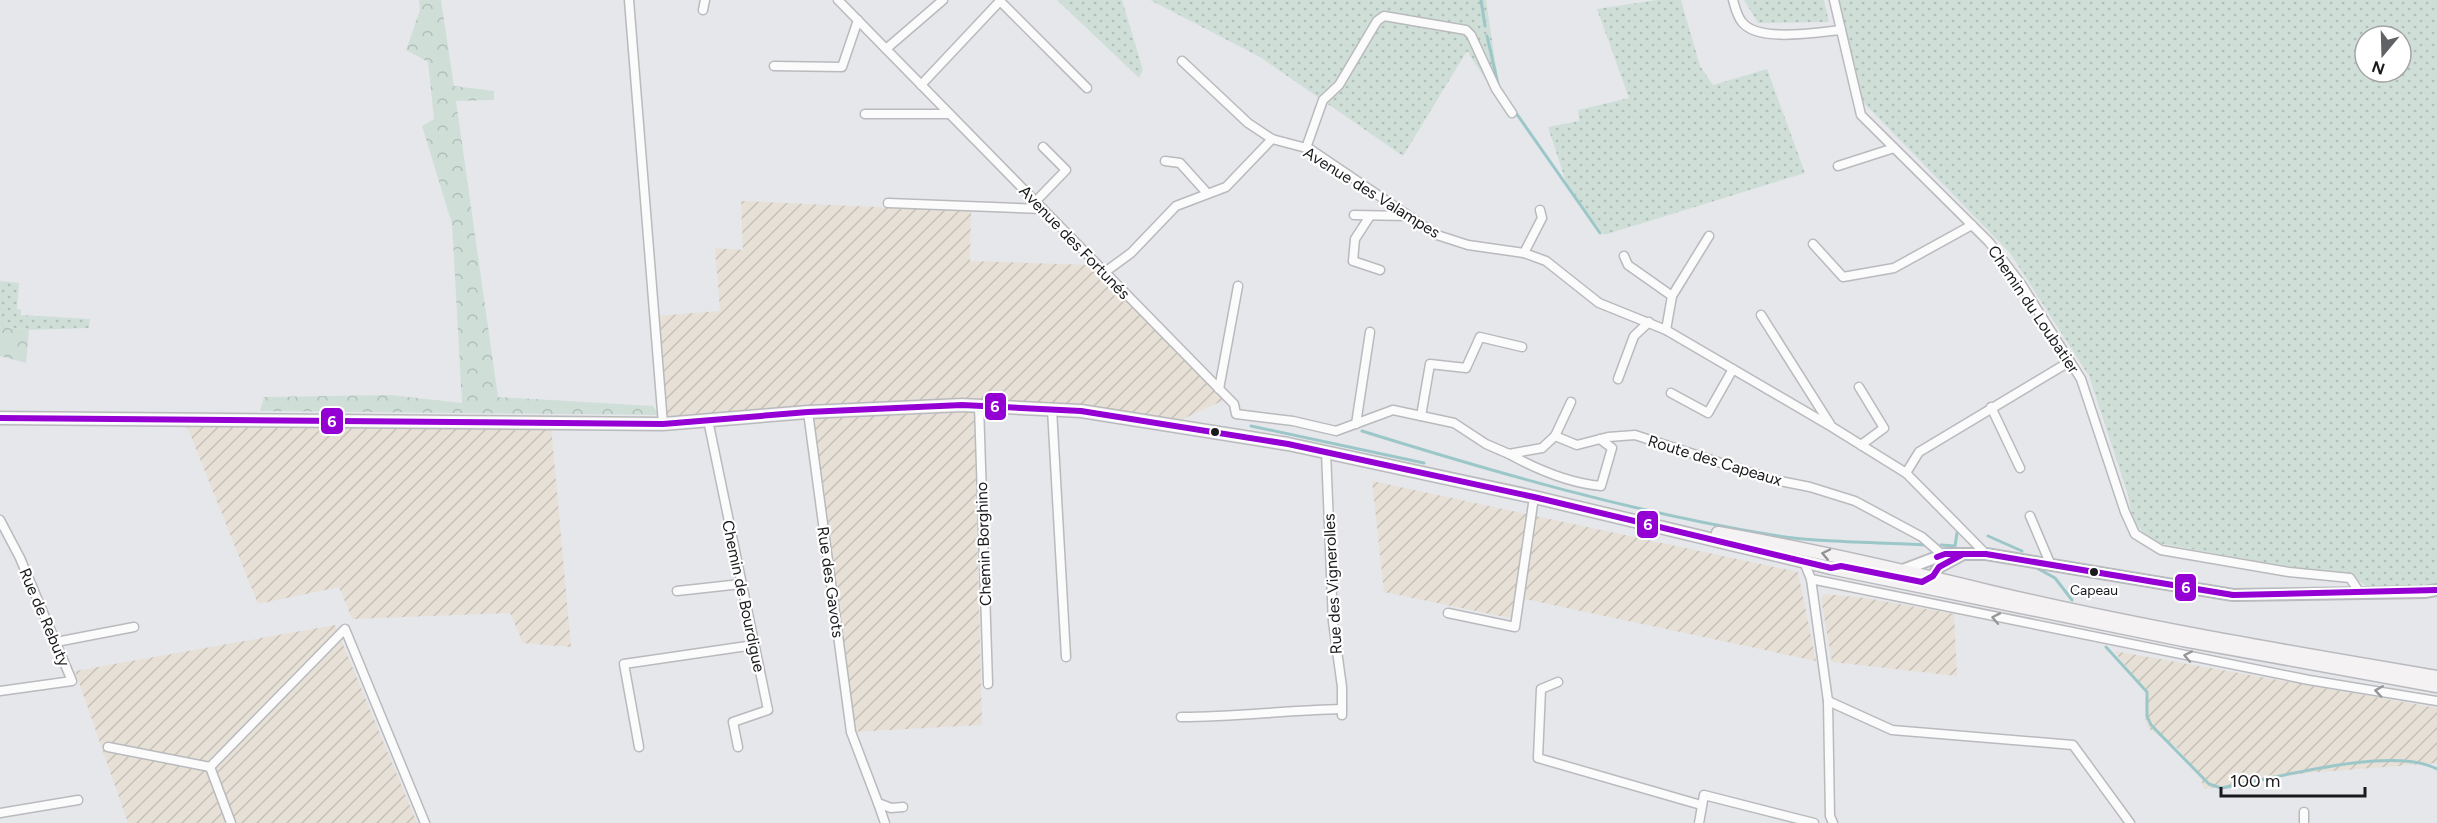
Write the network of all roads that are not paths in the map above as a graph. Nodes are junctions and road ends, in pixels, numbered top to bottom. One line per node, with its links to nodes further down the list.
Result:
1 (629, 0): 61 (street)
2 (705, 0): 8 (street)
3 (838, 0): 9 (street, Avenue des Fortunés)
4 (943, 0): 11 (street)
5 (1733, 0): 10 (street)
6 (1834, 0): 10 (street, Chemin du Loubatier)
7 (1001, 1): 14 (street); 15 (street)
8 (703, 10)
9 (858, 20): 11 (street, Avenue des Fortunés); 13 (street)
10 (1841, 30): 22 (street, Chemin du Loubatier)
11 (886, 49): 14 (street, Avenue des Fortunés)
12 (1182, 61): 19 (street, Avenue des Valampes)
13 (774, 66)
14 (921, 85): 18 (street, Avenue des Fortunés)
15 (1087, 88)
16 (1512, 112): 21 (street)
17 (865, 114): 18 (street)
18 (950, 114): 26 (street, Avenue des Fortunés)
19 (1272, 139): 21 (street, Avenue des Valampes); 25 (street)
20 (1043, 147): 26 (street)
21 (1306, 148): 32 (street, Avenue des Valampes)
22 (1894, 148): 24 (street); 33 (street, Chemin du Loubatier)
23 (1165, 160): 25 (street)
24 (1838, 166)
25 (1207, 193): 39 (street)
26 (1035, 201): 28 (street, Avenue des Fortunés)
27 (888, 203): 28 (street)
28 (1043, 209): 39 (street, Avenue des Fortunés)
29 (1540, 210): 36 (street)
30 (1354, 215): 31 (street)
31 (1370, 216): 32 (street); 38 (street)
32 (1408, 216): 36 (street, Avenue des Valampes)
33 (1972, 225): 35 (street); 47 (street, Chemin du Loubatier)
34 (1709, 236): 41 (street)
35 (1813, 244)
36 (1524, 253): 43 (street, Avenue des Valampes)
37 (1624, 256): 41 (street)
38 (1380, 270)
39 (1105, 272): 51 (street, Avenue des Fortunés)
40 (1238, 286): 51 (street)
41 (1672, 296): 44 (street)
42 (1761, 315): 63 (street, Avenue des Valampes)
43 (1648, 322): 44 (street, Avenue des Valampes); 49 (street)
44 (1666, 330): 48 (street, Avenue des Valampes)
45 (1370, 332): 62 (street)
46 (1522, 347): 58 (street)
47 (2069, 362): 55 (street); 86 (street, Chemin du Loubatier)
48 (1733, 369): 52 (street); 63 (street, Avenue des Valampes)
49 (1618, 379)
50 (1859, 387): 66 (street)
51 (1219, 389): 62 (street, Avenue des Fortunés)
52 (1671, 393)
53 (1571, 402): 64 (street)
54 (979, 405): 56 (main road); 57 (main road); 94 (street, Chemin Borghino)
55 (1991, 407): 69 (street); 70 (street)
56 (1052, 410): 67 (main road); 91 (street)
57 (808, 412): 60 (main road); 105 (street, Rue des Gavots)
58 (1421, 416): 62 (street); 68 (street)
59 (0, 418): 61 (main road)
60 (708, 420): 61 (main road); 83 (street, Chemin de Bourdigue)
61 (663, 424)
62 (1356, 424)
63 (1832, 427): 66 (street, Avenue des Valampes)
64 (1555, 436): 65 (street, Route des Capeaux); 68 (street)
65 (1600, 439): 68 (street); 76 (street, Route des Capeaux)
66 (1861, 445): 70 (street, Avenue des Valampes)
67 (1326, 452): 71 (main road); 99 (street, Rue des Vignerolles)
68 (1509, 454)
69 (2020, 468)
70 (1906, 473): 75 (street, Avenue des Valampes)
71 (1534, 497): 73 (main road); 87 (street)
72 (2030, 516): 78 (street)
73 (1622, 517): 77 (main road); 80 (main road, one-way to 73)
74 (0, 520): 89 (street, Rue de Rebuty)
75 (1986, 555): 76 (street); 78 (street)
76 (1946, 558): 80 (street); 81 (street)
77 (1804, 562): 79 (main road); 82 (street)
78 (2050, 563): 86 (street)
79 (1827, 567): 81 (street); 82 (street); 95 (main road)
80 (1904, 570): 81 (main road)
81 (1933, 576): 92 (main road)
82 (1811, 579): 97 (street); 98 (street, one-way to 82)
83 (741, 584): 85 (street); 90 (street, Chemin de Bourdigue)
84 (2437, 590): 86 (street)
85 (677, 591)
86 (2360, 593)
87 (1448, 614)
88 (134, 627): 89 (street)
89 (56, 642): 96 (street, Rue de Rebuty)
90 (754, 645): 101 (street); 102 (street, Chemin de Bourdigue)
91 (1066, 657)
92 (2437, 677)
93 (1558, 682): 106 (street)
94 (988, 684)
95 (2437, 686)
96 (0, 691)
97 (1828, 701): 115 (street); 116 (street)
98 (2437, 701)
99 (1181, 717)
100 (108, 747): 103 (street)
101 (639, 747)
102 (738, 747)
103 (210, 767): 110 (street); 111 (street)
104 (78, 800): 109 (street)
105 (879, 803): 107 (street); 112 (street, Rue des Gavots)
106 (1701, 805): 113 (street); 114 (street)
107 (903, 807)
108 (2304, 812): 117 (street)
109 (0, 813)
110 (231, 823)
111 (424, 823)
112 (885, 823)
113 (1699, 823)
114 (1814, 823)
115 (1833, 823)
116 (2130, 823)
117 (2304, 823)

